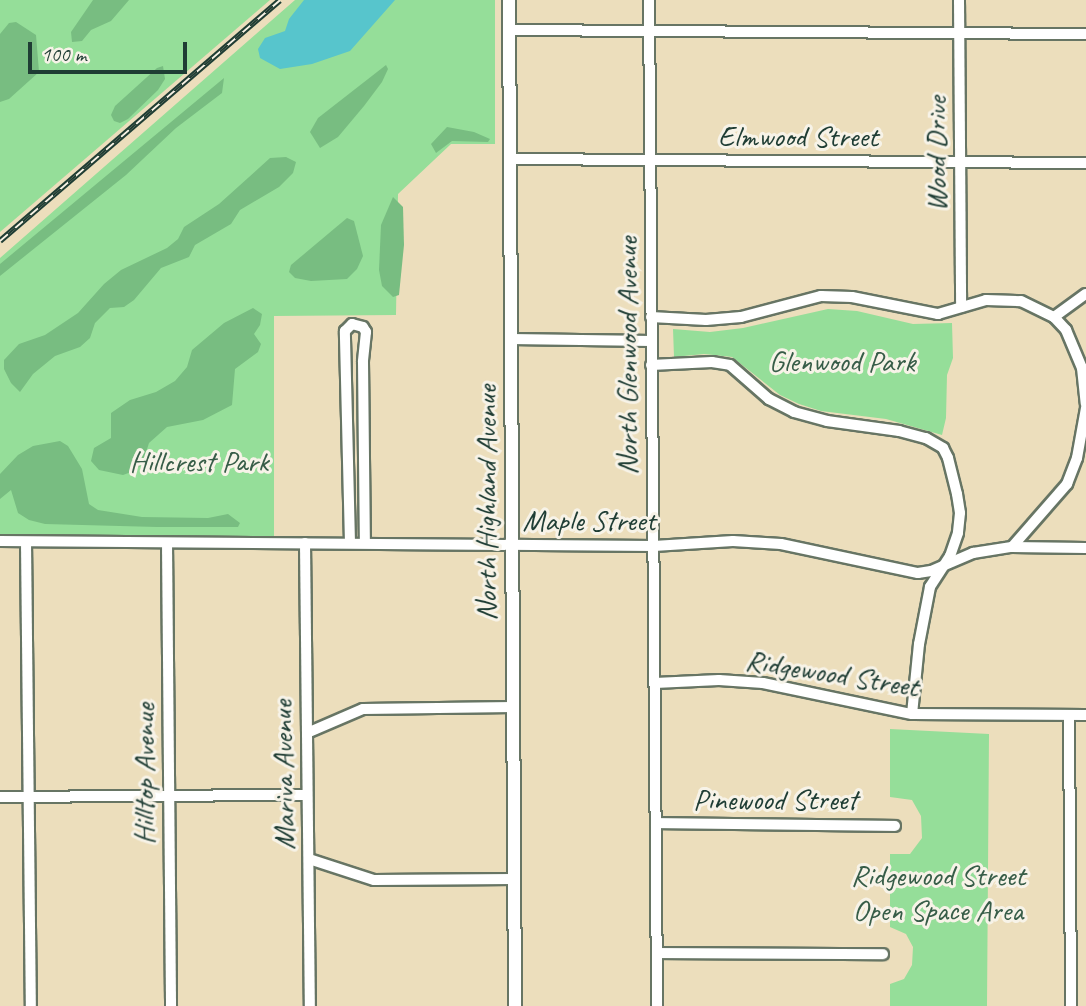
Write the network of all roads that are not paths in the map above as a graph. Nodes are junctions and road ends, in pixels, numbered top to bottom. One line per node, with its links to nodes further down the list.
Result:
1 (509, 0): 4 (street, North Highland Avenue)
2 (649, 0): 5 (street, North Glenwood Avenue)
3 (960, 0): 6 (street, Wood Drive)
4 (509, 30): 5 (street); 8 (street, North Highland Avenue)
5 (649, 31): 6 (street); 9 (street, North Glenwood Avenue)
6 (960, 33): 7 (street); 10 (street, Wood Drive)
7 (1086, 34)
8 (510, 159): 9 (street, Elmwood Street); 16 (street, North Highland Avenue)
9 (650, 160): 10 (street, Elmwood Street); 14 (street, North Glenwood Avenue)
10 (961, 161): 11 (street, Elmwood Street); 13 (street, Wood Drive)
11 (1086, 163)
12 (1086, 294): 15 (street)
13 (961, 307): 14 (street); 15 (street)
14 (651, 317): 17 (street, North Glenwood Avenue)
15 (1054, 317): 19 (street)
16 (511, 340): 17 (street); 26 (street, North Highland Avenue)
17 (651, 341): 18 (street, North Glenwood Avenue)
18 (651, 365): 27 (street, North Glenwood Avenue); 30 (street)
19 (1086, 406): 28 (street)
20 (0, 541): 21 (street, Maple Street)
21 (26, 542): 22 (street, Maple Street); 40 (street)
22 (167, 542): 23 (street, Maple Street); 38 (street, Hilltop Avenue)
23 (305, 543): 24 (street, Maple Street); 36 (street, Mariva Avenue)
24 (350, 543): 25 (street, Maple Street); 25 (street)
25 (365, 543): 26 (street, Maple Street)
26 (513, 544): 27 (street, Maple Street); 32 (street, North Highland Avenue)
27 (654, 546): 30 (street, Maple Street); 31 (street, North Glenwood Avenue)
28 (1012, 547): 29 (street, Maple Street); 30 (street, Maple Street)
29 (1086, 548)
30 (946, 563): 33 (street)
31 (655, 683): 33 (street, Ridgewood Street); 41 (street, North Glenwood Avenue)
32 (513, 707): 36 (street); 44 (street, North Highland Avenue)
33 (912, 714): 34 (street, Ridgewood Street)
34 (1069, 715): 35 (street, Ridgewood Street); 52 (street)
35 (1086, 715)
36 (307, 733): 37 (street, Mariva Avenue)
37 (307, 795): 38 (street); 43 (street, Mariva Avenue)
38 (168, 796): 40 (street); 48 (street, Hilltop Avenue)
39 (0, 797): 40 (street)
40 (29, 797): 47 (street)
41 (656, 823): 42 (street, Pinewood Street); 45 (street, North Glenwood Avenue)
42 (895, 826)
43 (309, 859): 44 (street); 49 (street, Mariva Avenue)
44 (513, 879): 50 (street, North Highland Avenue)
45 (657, 953): 46 (street); 51 (street, North Glenwood Avenue)
46 (883, 954)
47 (31, 1006)
48 (170, 1006)
49 (310, 1006)
50 (514, 1006)
51 (657, 1006)
52 (1071, 1006)

